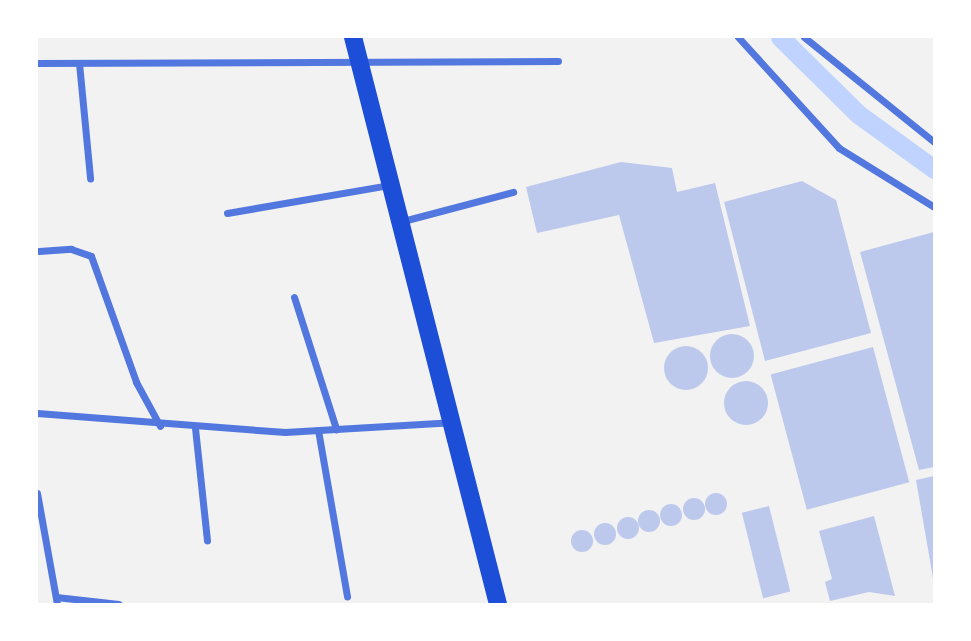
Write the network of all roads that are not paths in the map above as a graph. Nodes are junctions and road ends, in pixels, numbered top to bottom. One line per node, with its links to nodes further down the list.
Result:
1 (353, 37): 4 (main road)
2 (738, 37): 12 (street)
3 (804, 37): 8 (street)
4 (359, 60): 5 (street); 7 (street); 10 (main road)
5 (558, 61)
6 (37, 63): 7 (street)
7 (79, 63): 9 (street)
8 (934, 142)
9 (90, 178)
10 (394, 184): 13 (street); 14 (main road)
11 (513, 192): 14 (street)
12 (934, 207)
13 (227, 213)
14 (402, 221): 18 (main road)
15 (38, 251): 19 (street)
16 (294, 297): 21 (street)
17 (37, 413): 19 (street)
18 (453, 422): 21 (street); 29 (main road)
19 (160, 426): 20 (street)
20 (195, 428): 22 (street); 25 (street)
21 (336, 429): 22 (street)
22 (318, 430): 26 (street)
23 (37, 493): 24 (street)
24 (38, 505): 27 (street)
25 (207, 540)
26 (347, 596)
27 (57, 601): 28 (street)
28 (119, 604)
29 (498, 604)

